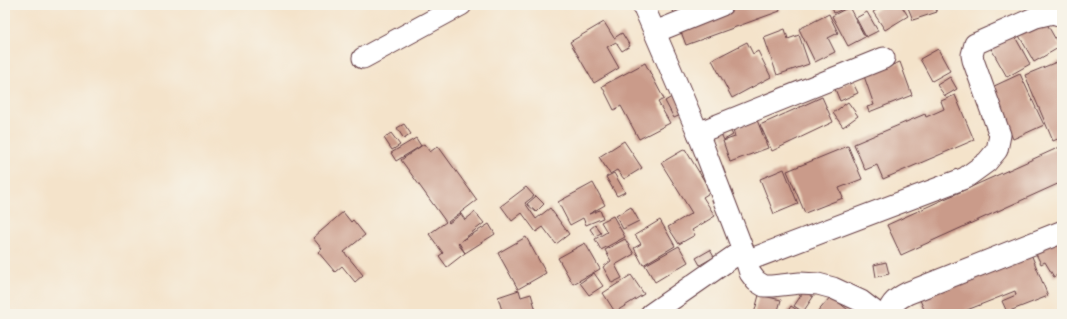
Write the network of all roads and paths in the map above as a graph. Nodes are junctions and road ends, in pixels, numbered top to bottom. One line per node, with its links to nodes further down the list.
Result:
1 (461, 5): 6 (street)
2 (643, 5): 5 (street)
3 (722, 5): 5 (street)
4 (1062, 16): 10 (street)
5 (655, 32): 8 (street)
6 (363, 58)
7 (884, 58): 8 (street)
8 (698, 133): 10 (street)
9 (1062, 232): 13 (street)
10 (745, 255): 11 (street); 12 (street)
11 (651, 314)
12 (878, 314)
13 (888, 314)

